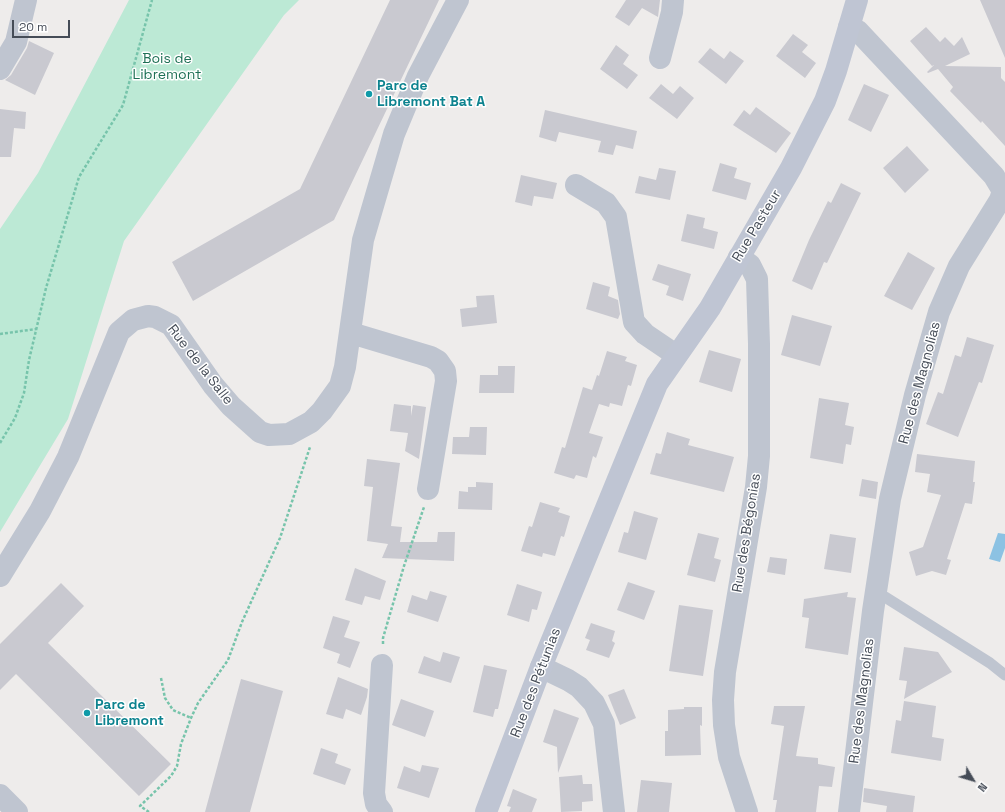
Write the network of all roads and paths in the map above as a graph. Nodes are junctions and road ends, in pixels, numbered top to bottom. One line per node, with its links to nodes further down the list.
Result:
1 (26, 0): 8 (street)
2 (152, 0): 12 (path)
3 (458, 0): 13 (street, Rue de la Salle)
4 (673, 0): 7 (street)
5 (857, 0): 6 (street, Rue Pasteur)
6 (849, 27): 10 (street, Rue des Magnolias); 11 (street, Rue Pasteur)
7 (660, 58)
8 (0, 69)
9 (576, 185): 15 (street)
10 (1004, 190): 21 (street, Rue des Magnolias)
11 (739, 257): 15 (street, Rue Pasteur); 33 (street, Rue des Bégonias)
12 (36, 329): 14 (path); 18 (path)
13 (351, 333): 16 (street, Rue de la Salle); 19 (street)
14 (0, 334)
15 (676, 355): 17 (street, Rue Pasteur)
16 (311, 422): 20 (street, Rue de la Salle); 26 (path)
17 (633, 441): 23 (street, Rue des Pétunias)
18 (0, 443)
19 (428, 489): 22 (path)
20 (0, 576)
21 (875, 596): 24 (lane); 34 (street, Rue des Magnolias)
22 (382, 665): 30 (street)
23 (541, 667): 31 (street, Rue des Pétunias); 32 (street)
24 (1005, 675)
25 (161, 678): 26 (path)
26 (191, 718): 29 (path)
27 (0, 795): 28 (street)
28 (17, 812)
29 (149, 812)
30 (382, 812)
31 (486, 812)
32 (614, 812)
33 (747, 812)
34 (849, 812)

